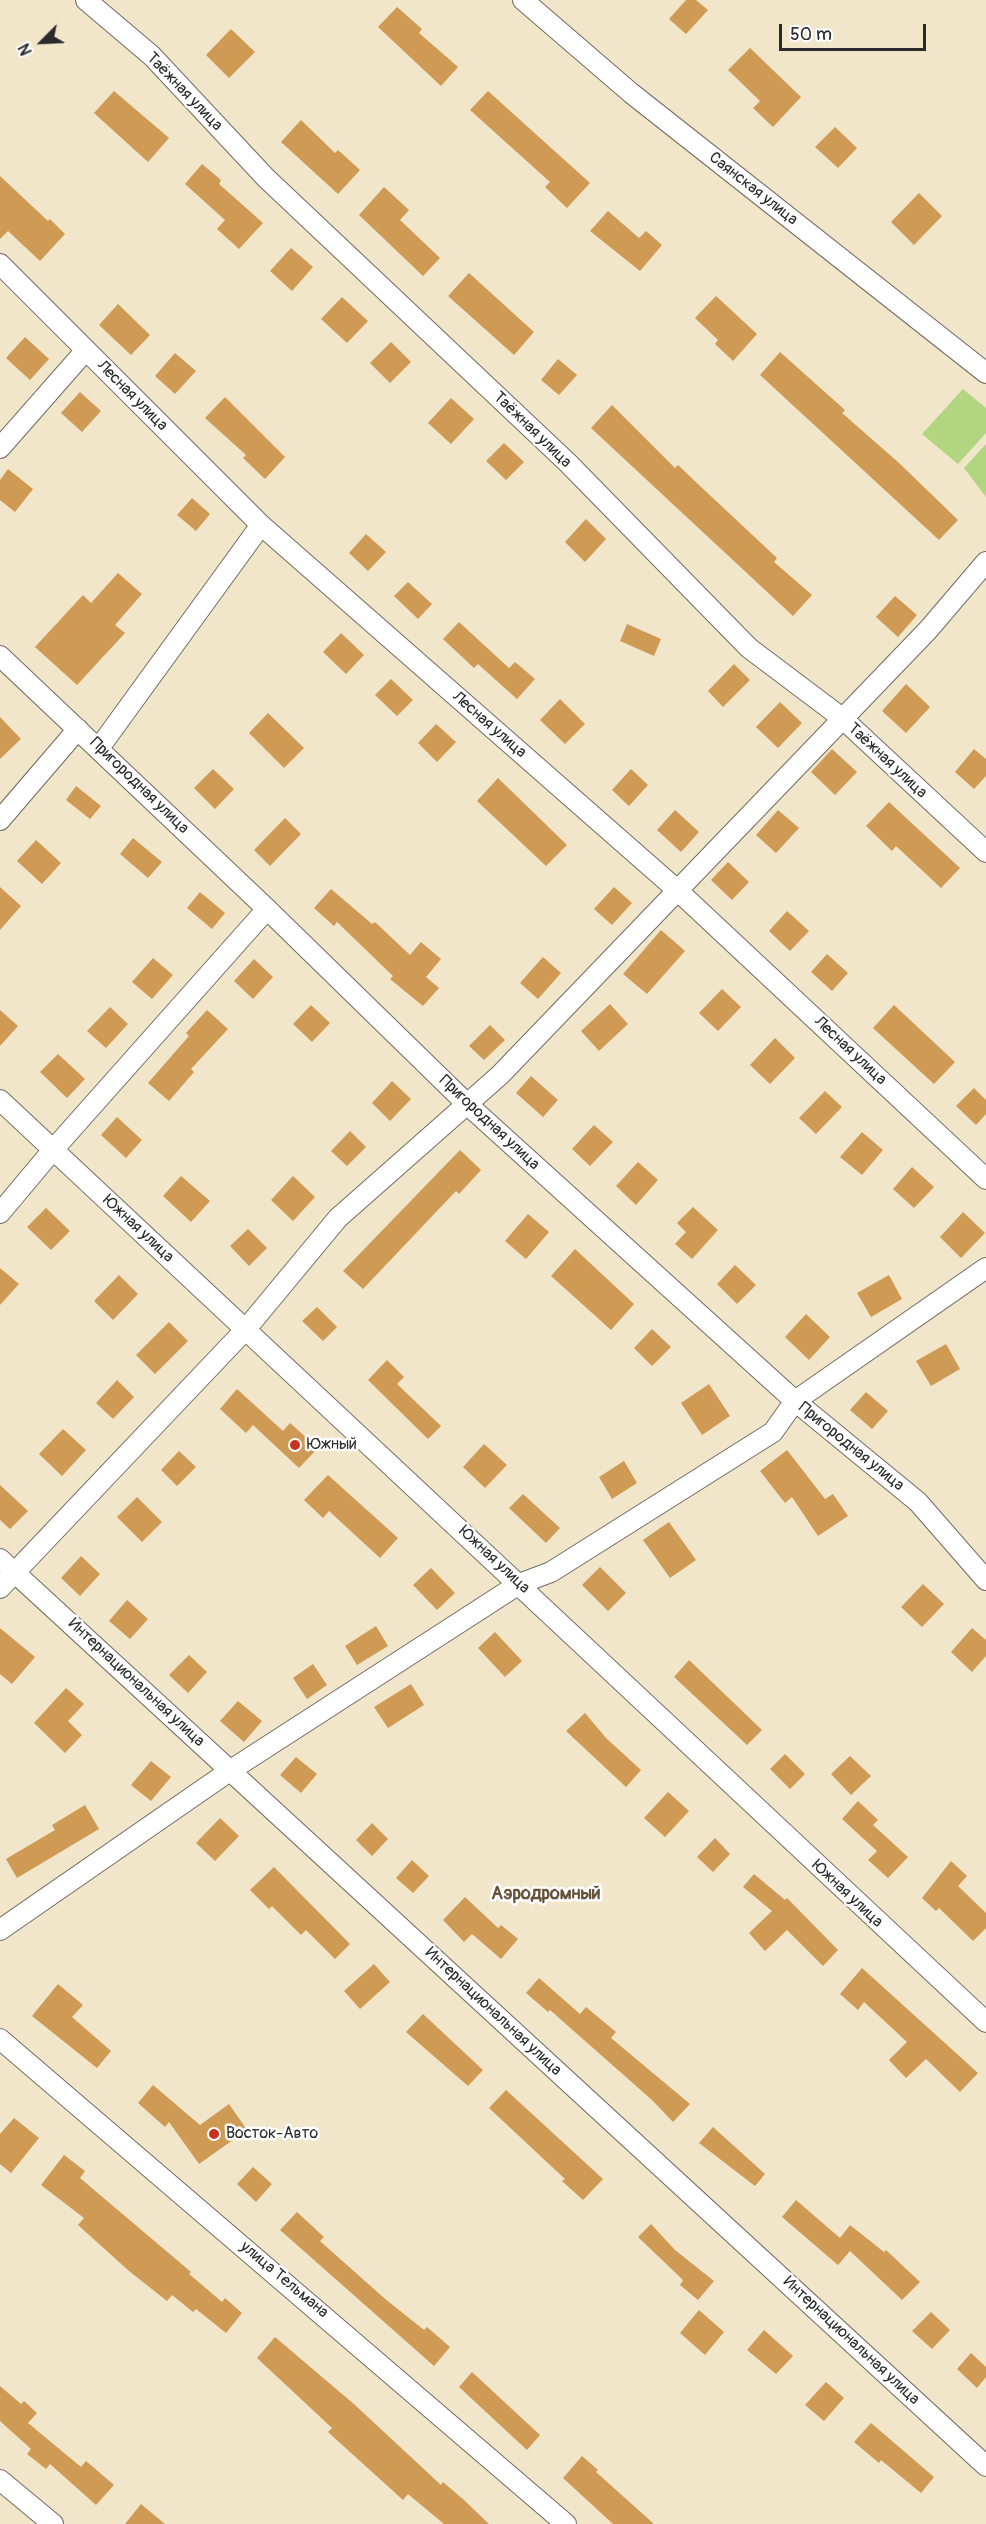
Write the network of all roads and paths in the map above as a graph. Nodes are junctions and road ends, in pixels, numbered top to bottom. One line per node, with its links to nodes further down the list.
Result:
1 (86, 0): 10 (street, Таёжная улица)
2 (523, 0): 5 (street, Саянская улица)
3 (0, 264): 4 (street, Лесная улица)
4 (86, 350): 6 (street); 7 (street, Лесная улица)
5 (986, 373)
6 (0, 448)
7 (261, 525): 12 (street); 15 (street, Лесная улица)
8 (986, 561): 10 (street)
9 (0, 656): 11 (street, Пригородная улица)
10 (842, 718): 14 (street, Таёжная улица); 15 (street)
11 (78, 729): 12 (street, Пригородная улица); 13 (street)
12 (99, 748): 16 (street, Пригородная улица)
13 (0, 820)
14 (986, 852)
15 (676, 889): 18 (street); 20 (street, Лесная улица)
16 (267, 909): 18 (street, Пригородная улица); 19 (street)
17 (0, 1100): 19 (street, Южная улица)
18 (468, 1105): 23 (street); 24 (street, Пригородная улица)
19 (52, 1150): 21 (street); 23 (street, Южная улица)
20 (986, 1179)
21 (0, 1213)
22 (986, 1268): 24 (street)
23 (246, 1329): 26 (street); 28 (street, Южная улица)
24 (795, 1401): 27 (street, Пригородная улица); 28 (street)
25 (0, 1558): 26 (street, Интернациональная улица)
26 (15, 1571): 29 (street); 30 (street, Интернациональная улица)
27 (986, 1580)
28 (519, 1584): 30 (street); 32 (street, Южная улица)
29 (0, 1588)
30 (231, 1770): 31 (street); 34 (street, Интернациональная улица)
31 (0, 1930)
32 (986, 2022)
33 (0, 2039): 37 (street, улица Тельмана)
34 (986, 2466)
35 (0, 2480): 36 (street)
36 (53, 2524)
37 (566, 2524)

